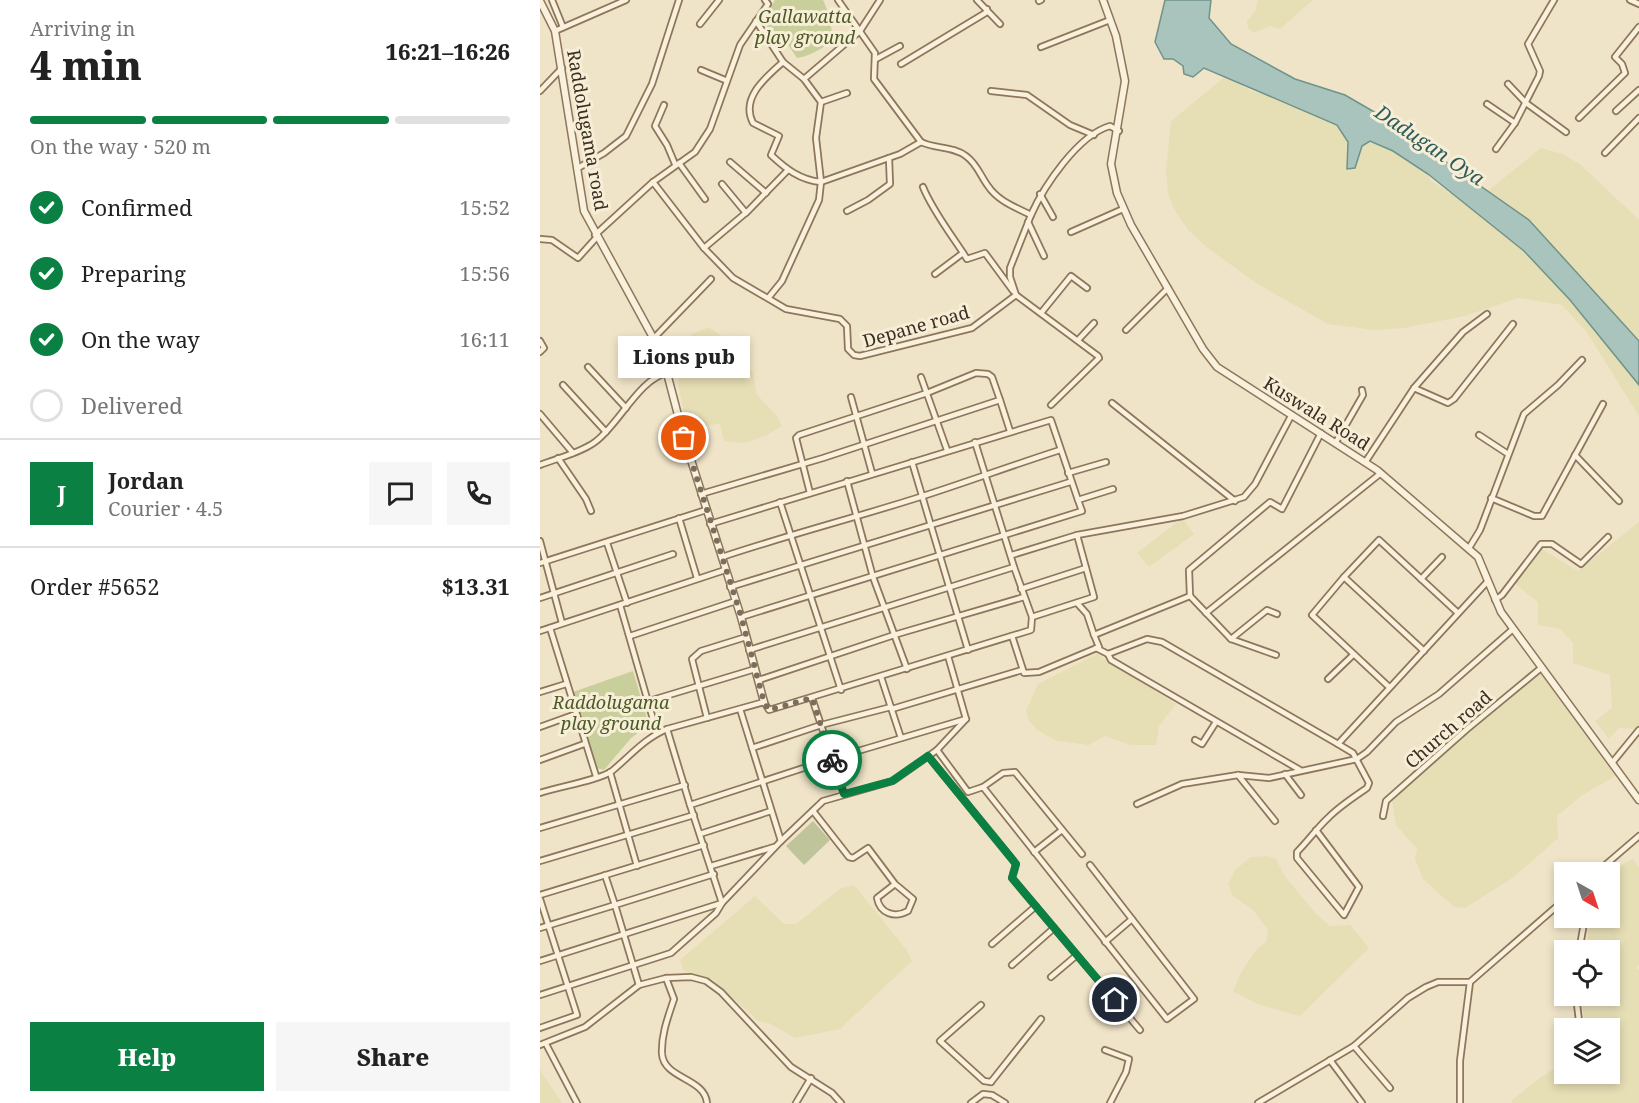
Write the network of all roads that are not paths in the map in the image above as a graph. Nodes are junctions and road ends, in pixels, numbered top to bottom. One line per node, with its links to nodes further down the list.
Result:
1 (552, 0): 19 (street)
2 (624, 0): 19 (street)
3 (679, 0): 54 (street)
4 (719, 0): 17 (street)
5 (765, 0): 16 (street)
6 (838, 0): 22 (street)
7 (879, 0): 22 (street)
8 (977, 0): 14 (street)
9 (1103, 0): 15 (street, Kuswala Road)
10 (1554, 0): 38 (street)
11 (1630, 0): 13 (street)
12 (540, 1): 21 (street, Raddolugama road)
13 (1639, 4)
14 (987, 9): 18 (street); 27 (street)
15 (1110, 20): 24 (street); 45 (street, Kuswala Road)
16 (756, 21): 26 (street); 31 (street)
17 (700, 24)
18 (1000, 24)
19 (563, 27): 21 (street)
20 (1639, 27): 42 (street)
21 (555, 31): 28 (street, Raddolugama road)
22 (860, 31): 25 (street); 30 (street)
23 (900, 46): 25 (street)
24 (1041, 47)
25 (876, 59): 48 (street)
26 (783, 62): 30 (street); 55 (street)
27 (901, 64)
28 (562, 68): 34 (street); 54 (street, Raddolugama road)
29 (701, 70): 31 (street)
30 (804, 79): 37 (street)
31 (725, 80): 53 (street)
32 (1508, 84): 38 (street)
33 (1639, 90): 41 (street)
34 (540, 92)
35 (991, 92): 47 (street)
36 (847, 93): 37 (street)
37 (821, 102): 57 (street)
38 (1526, 103): 44 (street); 46 (street)
39 (1487, 104): 44 (street)
40 (664, 105): 53 (street)
41 (1616, 111)
42 (1579, 118)
43 (1639, 118): 50 (street)
44 (1515, 123): 49 (street)
45 (1119, 130): 47 (street); 63 (street, Kuswala Road)
46 (1566, 132)
47 (1094, 135): 61 (street)
48 (921, 142): 51 (street); 66 (street)
49 (1496, 149)
50 (1605, 153)
51 (889, 158): 57 (street); 64 (street)
52 (730, 162): 60 (street)
53 (677, 163): 56 (street); 62 (street)
54 (578, 168): 70 (street, Raddolugama road)
55 (787, 171): 57 (street); 60 (street)
56 (653, 182): 70 (street); 72 (street, Depane road)
57 (821, 182): 80 (street)
58 (722, 184): 65 (street)
59 (923, 187): 73 (street)
60 (766, 193): 65 (street)
61 (1040, 195): 66 (street); 67 (street)
62 (705, 199)
63 (1123, 209): 69 (street); 78 (street, Kuswala Road)
64 (847, 211)
65 (746, 213): 72 (street)
66 (1031, 215): 68 (street)
67 (1053, 217)
68 (1028, 222): 74 (street); 79 (street)
69 (1071, 232)
70 (596, 237): 71 (street); 86 (street, Raddolugama road)
71 (540, 239)
72 (704, 248): 80 (street, Depane road)
73 (963, 253): 75 (street); 79 (street)
74 (1044, 256)
75 (935, 274)
76 (711, 279): 86 (street)
77 (1087, 288): 81 (street)
78 (1168, 288): 85 (street); 106 (street, Kuswala Road)
79 (1016, 295): 80 (street, Depane road); 81 (street)
80 (769, 297)
81 (1041, 313): 87 (street)
82 (1487, 314): 95 (street)
83 (1094, 323): 87 (street)
84 (1513, 324): 95 (street)
85 (1126, 330)
86 (655, 337): 92 (street, Raddolugama road)
87 (1079, 339): 102 (street)
88 (540, 341): 89 (street)
89 (540, 352)
90 (1582, 360): 118 (street)
91 (588, 367): 103 (street)
92 (668, 373): 103 (street); 134 (street, Raddolugama road)
93 (921, 377): 97 (street)
94 (563, 385): 108 (street)
95 (1414, 388): 121 (street)
96 (1362, 390): 113 (street)
97 (927, 393): 99 (street); 105 (street); 107 (street)
98 (851, 397): 105 (street)
99 (1000, 400): 107 (street); 109 (street)
100 (1112, 403): 138 (street)
101 (1603, 404): 119 (street)
102 (1051, 405)
103 (627, 408): 108 (street)
104 (540, 414): 117 (street)
105 (856, 415): 114 (street); 124 (street)
106 (1291, 416): 110 (street, Kuswala Road); 138 (street)
107 (936, 420): 114 (street); 115 (street)
108 (606, 432): 117 (street)
109 (1010, 432): 112 (street); 116 (street)
110 (1321, 433): 113 (street, Kuswala Road); 177 (street)
111 (1479, 435): 118 (street)
112 (975, 442): 115 (street); 127 (street)
113 (1336, 442): 121 (street, Kuswala Road)
114 (864, 444): 124 (street); 126 (street)
115 (947, 450): 122 (street)
116 (1060, 450): 127 (street); 128 (street)
117 (573, 453): 120 (street)
118 (1508, 454): 136 (street)
119 (1575, 455): 136 (street); 139 (street)
120 (558, 458): 125 (street); 143 (street)
121 (1366, 461): 129 (street, Kuswala Road)
122 (912, 462): 126 (street); 135 (street)
123 (1106, 462): 128 (street)
124 (802, 464): 133 (street); 134 (street)
125 (540, 465)
126 (872, 473): 130 (street)
127 (984, 473): 135 (street); 141 (street)
128 (1068, 473): 131 (street)
129 (1381, 473): 155 (street, Kuswala Road); 186 (street)
130 (847, 481): 133 (street); 144 (street)
131 (1070, 482): 137 (street); 141 (street)
132 (1113, 489): 137 (street)
133 (810, 493): 140 (street)
134 (701, 494): 142 (street, Raddolugama road)
135 (922, 496): 144 (street); 147 (street)
136 (1491, 498): 155 (street)
137 (1078, 500): 149 (street)
138 (1235, 501): 150 (street)
139 (1618, 501)
140 (780, 502): 146 (street); 148 (street)
141 (994, 505): 147 (street); 149 (street)
142 (706, 510): 145 (street); 146 (street, Raddolugama road)
143 (591, 511)
144 (857, 517): 148 (street); 154 (street)
145 (679, 518): 153 (street); 169 (street)
146 (710, 524): 160 (street, Raddolugama road)
147 (930, 524): 154 (street); 157 (street)
148 (792, 534): 160 (street); 162 (street)
149 (1005, 534): 157 (street); 158 (street)
150 (1077, 535): 158 (street); 164 (street)
151 (1608, 537): 180 (street)
152 (540, 541): 161 (street)
153 (607, 543): 161 (street); 166 (street)
154 (865, 544): 162 (street); 167 (street)
155 (1469, 548): 171 (street, Kuswala Road)
156 (673, 554): 166 (street)
157 (938, 555): 167 (street); 173 (street)
158 (1012, 555): 163 (street)
159 (1442, 556): 170 (street)
160 (722, 557): 165 (street, Raddolugama road)
161 (543, 563): 175 (street)
162 (800, 565): 172 (street); 176 (street)
163 (1014, 567): 173 (street); 174 (street)
164 (1086, 568): 174 (street); 183 (street)
165 (725, 570): 169 (street); 172 (street, Raddolugama road)
166 (618, 573): 175 (street); 182 (street)
167 (873, 577): 176 (street); 185 (street)
168 (1344, 577): 170 (street); 206 (street); 209 (street)
169 (697, 578): 182 (street)
170 (1421, 579): 187 (street)
171 (1488, 581): 180 (street, Kuswala Road); 187 (street)
172 (730, 587): 181 (street, Raddolugama road)
173 (949, 589): 185 (street); 190 (street)
174 (1021, 589): 178 (street)
175 (554, 593): 179 (street); 192 (street)
176 (811, 596): 189 (street); 193 (street)
177 (1190, 596): 186 (street); 198 (street)
178 (1024, 597): 190 (street); 191 (street)
179 (540, 598)
180 (1495, 600): 195 (street, Kuswala Road)
181 (736, 601): 189 (street, Raddolugama road); 199 (street)
182 (627, 603): 184 (street)
183 (1077, 603): 191 (street); 198 (street)
184 (620, 605): 192 (street); 199 (street)
185 (884, 607): 193 (street); 197 (street)
186 (1206, 613): 202 (street)
187 (1458, 613): 206 (street)
188 (1277, 614): 202 (street)
189 (741, 616): 201 (street, Raddolugama road)
190 (958, 616): 197 (street); 205 (street)
191 (1032, 617): 200 (street)
192 (562, 623): 194 (street)
193 (820, 627): 204 (street); 210 (street)
194 (550, 628): 196 (street); 219 (street)
195 (1513, 629): 212 (street, Kuswala Road); 247 (street)
196 (540, 631)
197 (894, 635): 210 (street); 214 (street)
198 (1094, 635): 203 (street)
199 (630, 636): 226 (street)
200 (1012, 636): 205 (street); 215 (street)
201 (746, 637): 204 (street, Raddolugama road); 220 (street)
202 (1231, 639): 208 (street)
203 (1096, 648): 207 (street); 215 (street)
204 (748, 650): 213 (street, Raddolugama road)
205 (968, 650): 211 (street)
206 (1424, 651): 221 (street)
207 (1108, 654): 233 (street); 242 (street)
208 (1276, 655)
209 (1353, 655): 217 (street); 221 (street)
210 (830, 656): 218 (street); 223 (street)
211 (948, 656): 214 (street); 222 (street)
212 (1541, 668): 249 (street, Kuswala Road); 268 (street, Church road)
213 (755, 669): 218 (street, Raddolugama road); 220 (street)
214 (907, 669): 216 (street)
215 (1022, 670): 222 (street)
216 (881, 677): 223 (street); 228 (street)
217 (1328, 679)
218 (759, 680): 227 (street, Raddolugama road)
219 (566, 684): 224 (street); 230 (street)
220 (699, 685): 226 (street); 231 (street)
221 (1389, 687): 242 (street)
222 (958, 688): 228 (street); 232 (street)
223 (841, 690): 225 (street)
224 (540, 693)
225 (812, 698): 227 (street); 234 (street)
226 (649, 701): 238 (street)
227 (764, 702): 229 (street)
228 (891, 708): 234 (street); 239 (street)
229 (740, 709): 231 (street); 243 (street)
230 (576, 714): 235 (street); 241 (street)
231 (707, 718): 236 (street)
232 (966, 719): 239 (street); 244 (street)
233 (1216, 722): 240 (street); 250 (street)
234 (821, 725): 243 (street); 246 (street)
235 (540, 727)
236 (668, 729): 238 (street); 256 (street)
237 (1639, 730): 249 (street)
238 (657, 733): 251 (street)
239 (901, 738): 246 (street)
240 (1195, 740)
241 (584, 744): 248 (street); 254 (street)
242 (1338, 744): 247 (street)
243 (752, 748): 255 (street)
244 (937, 750): 245 (street); 257 (street)
245 (928, 756): 259 (street); 291 (street)
246 (831, 759): 255 (street); 259 (street)
247 (1357, 759): 250 (street); 272 (street)
248 (540, 760)
249 (1612, 764): 261 (street, Kuswala Road)
250 (1300, 770): 252 (street)
251 (610, 772): 254 (street); 264 (street)
252 (1285, 774): 253 (street); 260 (street)
253 (1238, 775): 262 (street); 269 (street)
254 (596, 776): 258 (street)
255 (762, 781): 263 (street); 265 (street)
256 (685, 785): 263 (street); 264 (street)
257 (983, 787): 271 (street); 278 (street)
258 (540, 793)
259 (844, 794): 266 (street)
260 (1301, 795)
261 (1639, 800)
262 (1137, 804)
263 (690, 805): 267 (street)
264 (622, 806): 270 (street); 274 (street)
265 (771, 811): 273 (street); 276 (street)
266 (813, 811): 276 (street); 287 (street)
267 (694, 815): 273 (street); 274 (street)
268 (1383, 816)
269 (1275, 821)
270 (540, 828)
271 (1062, 830): 278 (street); 279 (street)
272 (1316, 830): 272 (street)
273 (700, 834): 277 (street)
274 (628, 835): 280 (street); 283 (street)
275 (1639, 836): 281 (street)
276 (779, 843): 284 (street); 289 (street)
277 (704, 845): 283 (street); 284 (street)
278 (1034, 852): 298 (street)
279 (1082, 854)
280 (540, 861)
281 (1609, 862)
282 (1090, 865): 293 (street)
283 (637, 866): 286 (street)
284 (711, 866): 285 (street)
285 (714, 874): 289 (street); 290 (street)
286 (605, 875): 288 (street); 290 (street)
287 (894, 884): 287 (street)
288 (540, 897): 294 (street)
289 (722, 903): 297 (street); 303 (street)
290 (615, 904): 294 (street); 297 (street)
291 (1036, 906): 296 (street); 299 (street)
292 (1554, 909): 307 (street)
293 (1132, 919): 298 (street); 298 (street)
294 (548, 925): 295 (street); 301 (street)
295 (540, 928)
296 (1054, 928): 300 (street); 304 (street)
297 (625, 936): 301 (street); 303 (street)
298 (1105, 942)
299 (992, 944)
300 (1077, 955): 305 (street); 314 (street)
301 (558, 956): 302 (street); 309 (street)
302 (540, 961)
303 (633, 964): 308 (street); 309 (street)
304 (1012, 965)
305 (1051, 977)
306 (666, 978): 308 (street); 319 (street); 324 (street)
307 (1470, 982): 316 (street); 332 (street)
308 (639, 985): 315 (street)
309 (568, 986): 310 (street); 313 (street)
310 (540, 995)
311 (981, 1005): 320 (street)
312 (1041, 1019): 320 (street)
313 (540, 1028)
314 (1140, 1030)
315 (543, 1045): 323 (street)
316 (1353, 1046): 318 (street); 321 (street)
317 (1105, 1050): 329 (street)
318 (1330, 1060): 330 (street); 331 (street)
319 (811, 1077): 325 (street); 326 (street)
320 (991, 1082): 322 (street)
321 (1390, 1088)
322 (992, 1095): 327 (street); 328 (street)
323 (577, 1103)
324 (707, 1103)
325 (796, 1103)
326 (841, 1103)
327 (971, 1103)
328 (1005, 1103)
329 (1110, 1103)
330 (1258, 1103)
331 (1362, 1103)
332 (1460, 1103)

